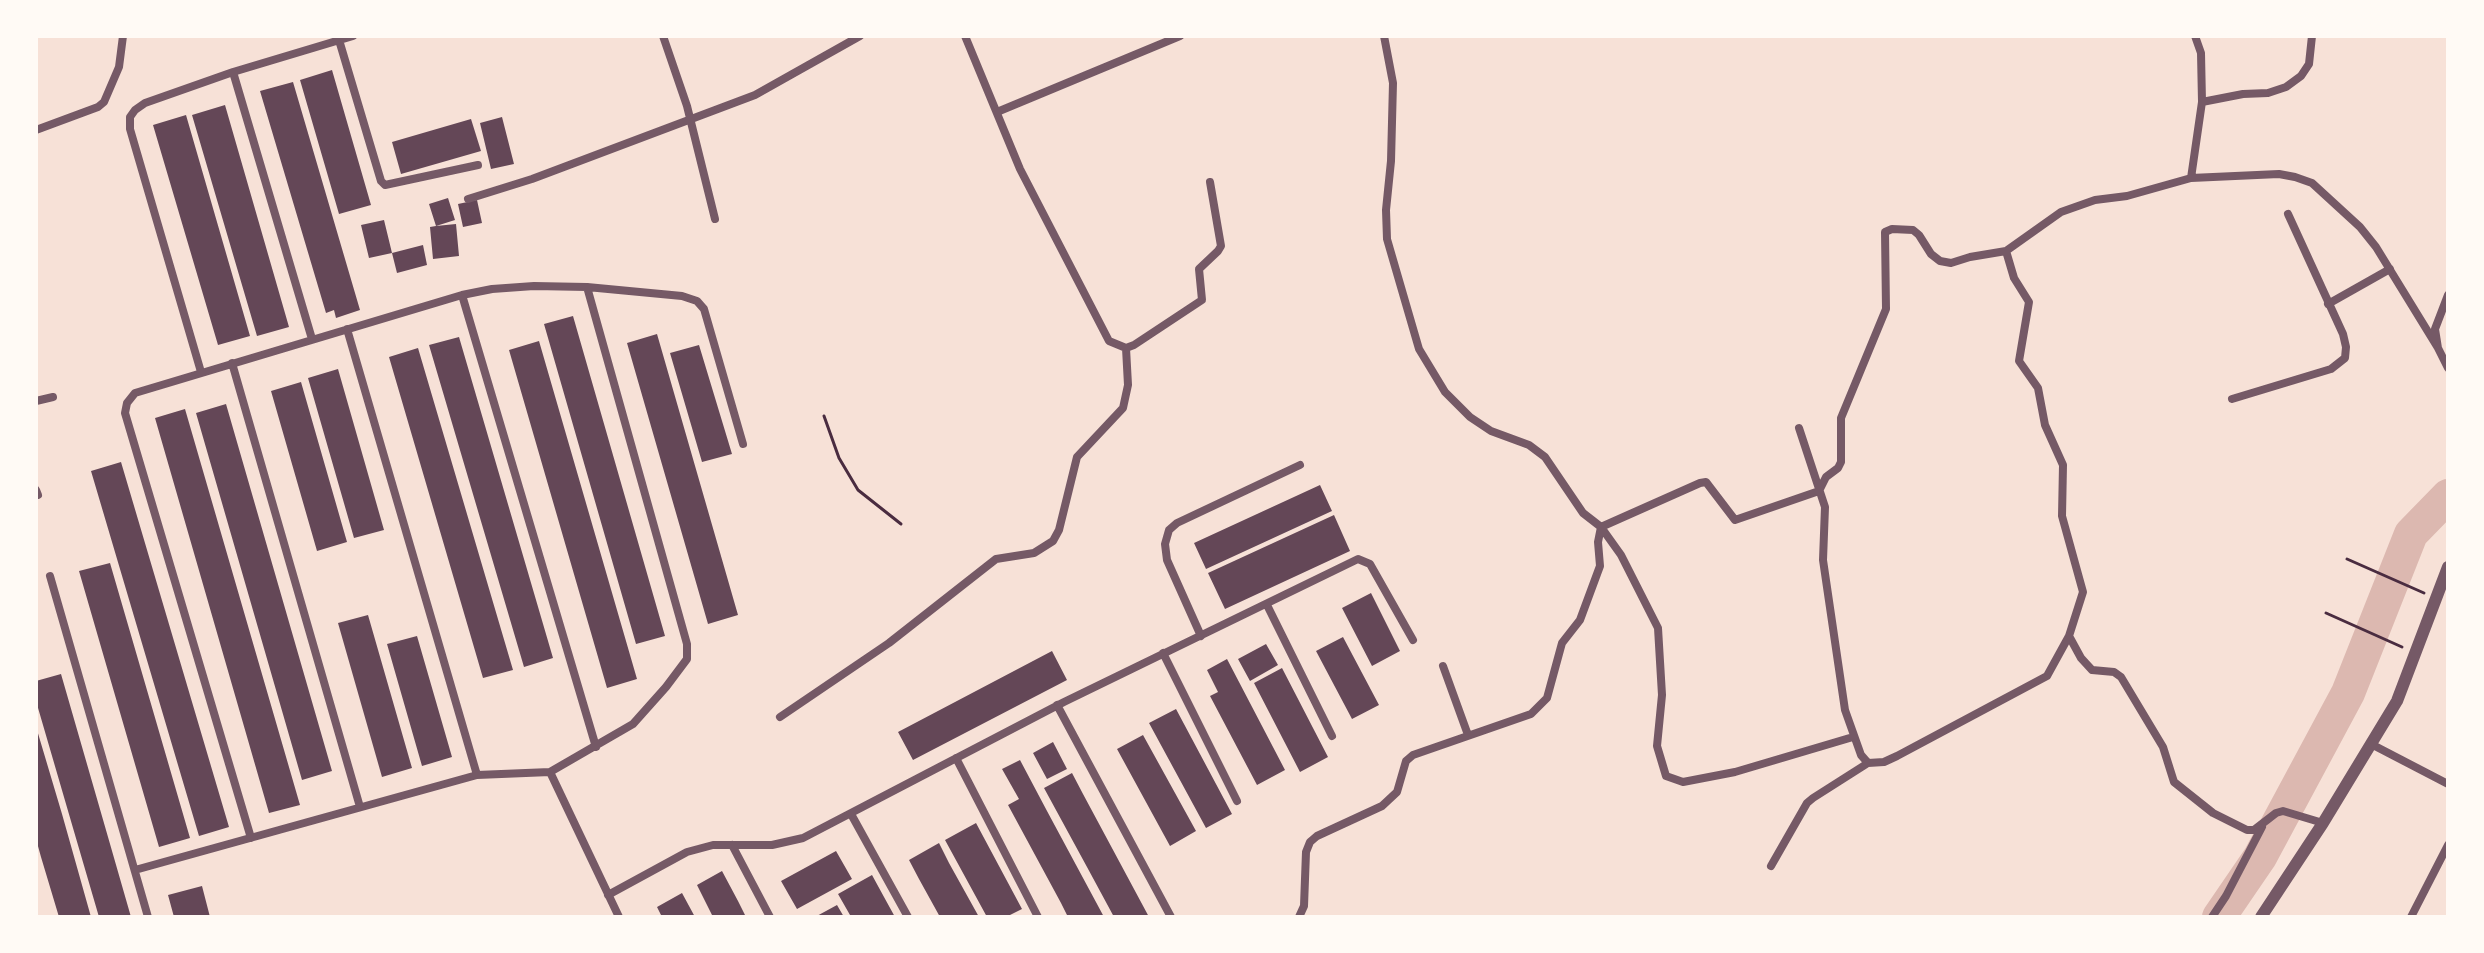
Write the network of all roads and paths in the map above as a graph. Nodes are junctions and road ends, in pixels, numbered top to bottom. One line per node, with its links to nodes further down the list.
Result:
1 (123, 36): 16 (street)
2 (353, 36): 11 (street)
3 (663, 36): 15 (street)
4 (860, 36): 15 (street)
5 (965, 36): 14 (street)
6 (1180, 36): 10 (street)
7 (1384, 36): 45 (street)
8 (2195, 36): 13 (street)
9 (2312, 36): 13 (street)
10 (1166, 38): 14 (street)
11 (339, 40): 12 (street); 17 (street)
12 (233, 72): 30 (street); 35 (street)
13 (2202, 102): 18 (street)
14 (997, 112): 31 (street)
15 (689, 117): 20 (street); 22 (street)
16 (36, 130)
17 (478, 165)
18 (2191, 178): 23 (street); 24 (street)
19 (1210, 182): 31 (street)
20 (468, 199)
21 (2288, 214): 28 (street)
22 (715, 219)
23 (2006, 251): 43 (street); 53 (street)
24 (2390, 269): 28 (street); 32 (street)
25 (587, 287): 26 (street); 41 (street); 64 (street)
26 (462, 295): 29 (street); 64 (street)
27 (2448, 295): 32 (street)
28 (2328, 304): 37 (street)
29 (347, 329): 30 (street); 68 (street)
30 (312, 339): 33 (street)
31 (1126, 348): 59 (street)
32 (2438, 348): 34 (street)
33 (232, 363): 35 (street); 71 (street)
34 (2448, 368)
35 (201, 372): 75 (street)
36 (53, 397): 38 (street)
37 (2232, 399)
38 (36, 401)
39 (824, 416): 44 (path)
40 (1799, 428): 43 (street)
41 (743, 444)
42 (1300, 465): 52 (street)
43 (1819, 491): 45 (street); 62 (street)
44 (901, 524)
45 (1601, 527): 60 (street); 62 (street)
46 (2347, 559): 49 (path)
47 (2448, 567): 63 (street)
48 (50, 576): 79 (street)
49 (2407, 586)
50 (1267, 605): 52 (street); 54 (street); 61 (street)
51 (2326, 613): 55 (path)
52 (1201, 636): 56 (street)
53 (2069, 636): 66 (street); 74 (street)
54 (1413, 640)
55 (2386, 640)
56 (1163, 653): 58 (street); 70 (street)
57 (1443, 666): 60 (street)
58 (1057, 705): 65 (street); 86 (street)
59 (780, 717)
60 (1468, 735): 87 (street)
61 (1332, 736)
62 (1853, 737): 66 (street)
63 (2371, 744): 69 (street); 73 (street)
64 (596, 747): 67 (street)
65 (956, 758): 72 (street); 85 (street)
66 (1868, 763): 78 (street)
67 (550, 772): 68 (street); 80 (street)
68 (477, 775): 71 (street)
69 (2448, 784)
70 (1237, 801)
71 (360, 807): 75 (street)
72 (851, 814): 76 (street); 84 (street)
73 (2318, 822): 74 (street); 89 (street)
74 (2262, 826): 88 (street)
75 (251, 838): 79 (street)
76 (732, 845): 80 (street); 83 (street)
77 (2448, 845): 90 (street)
78 (1771, 866)
79 (135, 870): 81 (street)
80 (608, 895): 82 (street)
81 (148, 917)
82 (619, 917)
83 (770, 917)
84 (908, 917)
85 (1038, 917)
86 (1171, 917)
87 (1299, 917)
88 (2212, 917)
89 (2261, 917)
90 (2411, 917)

